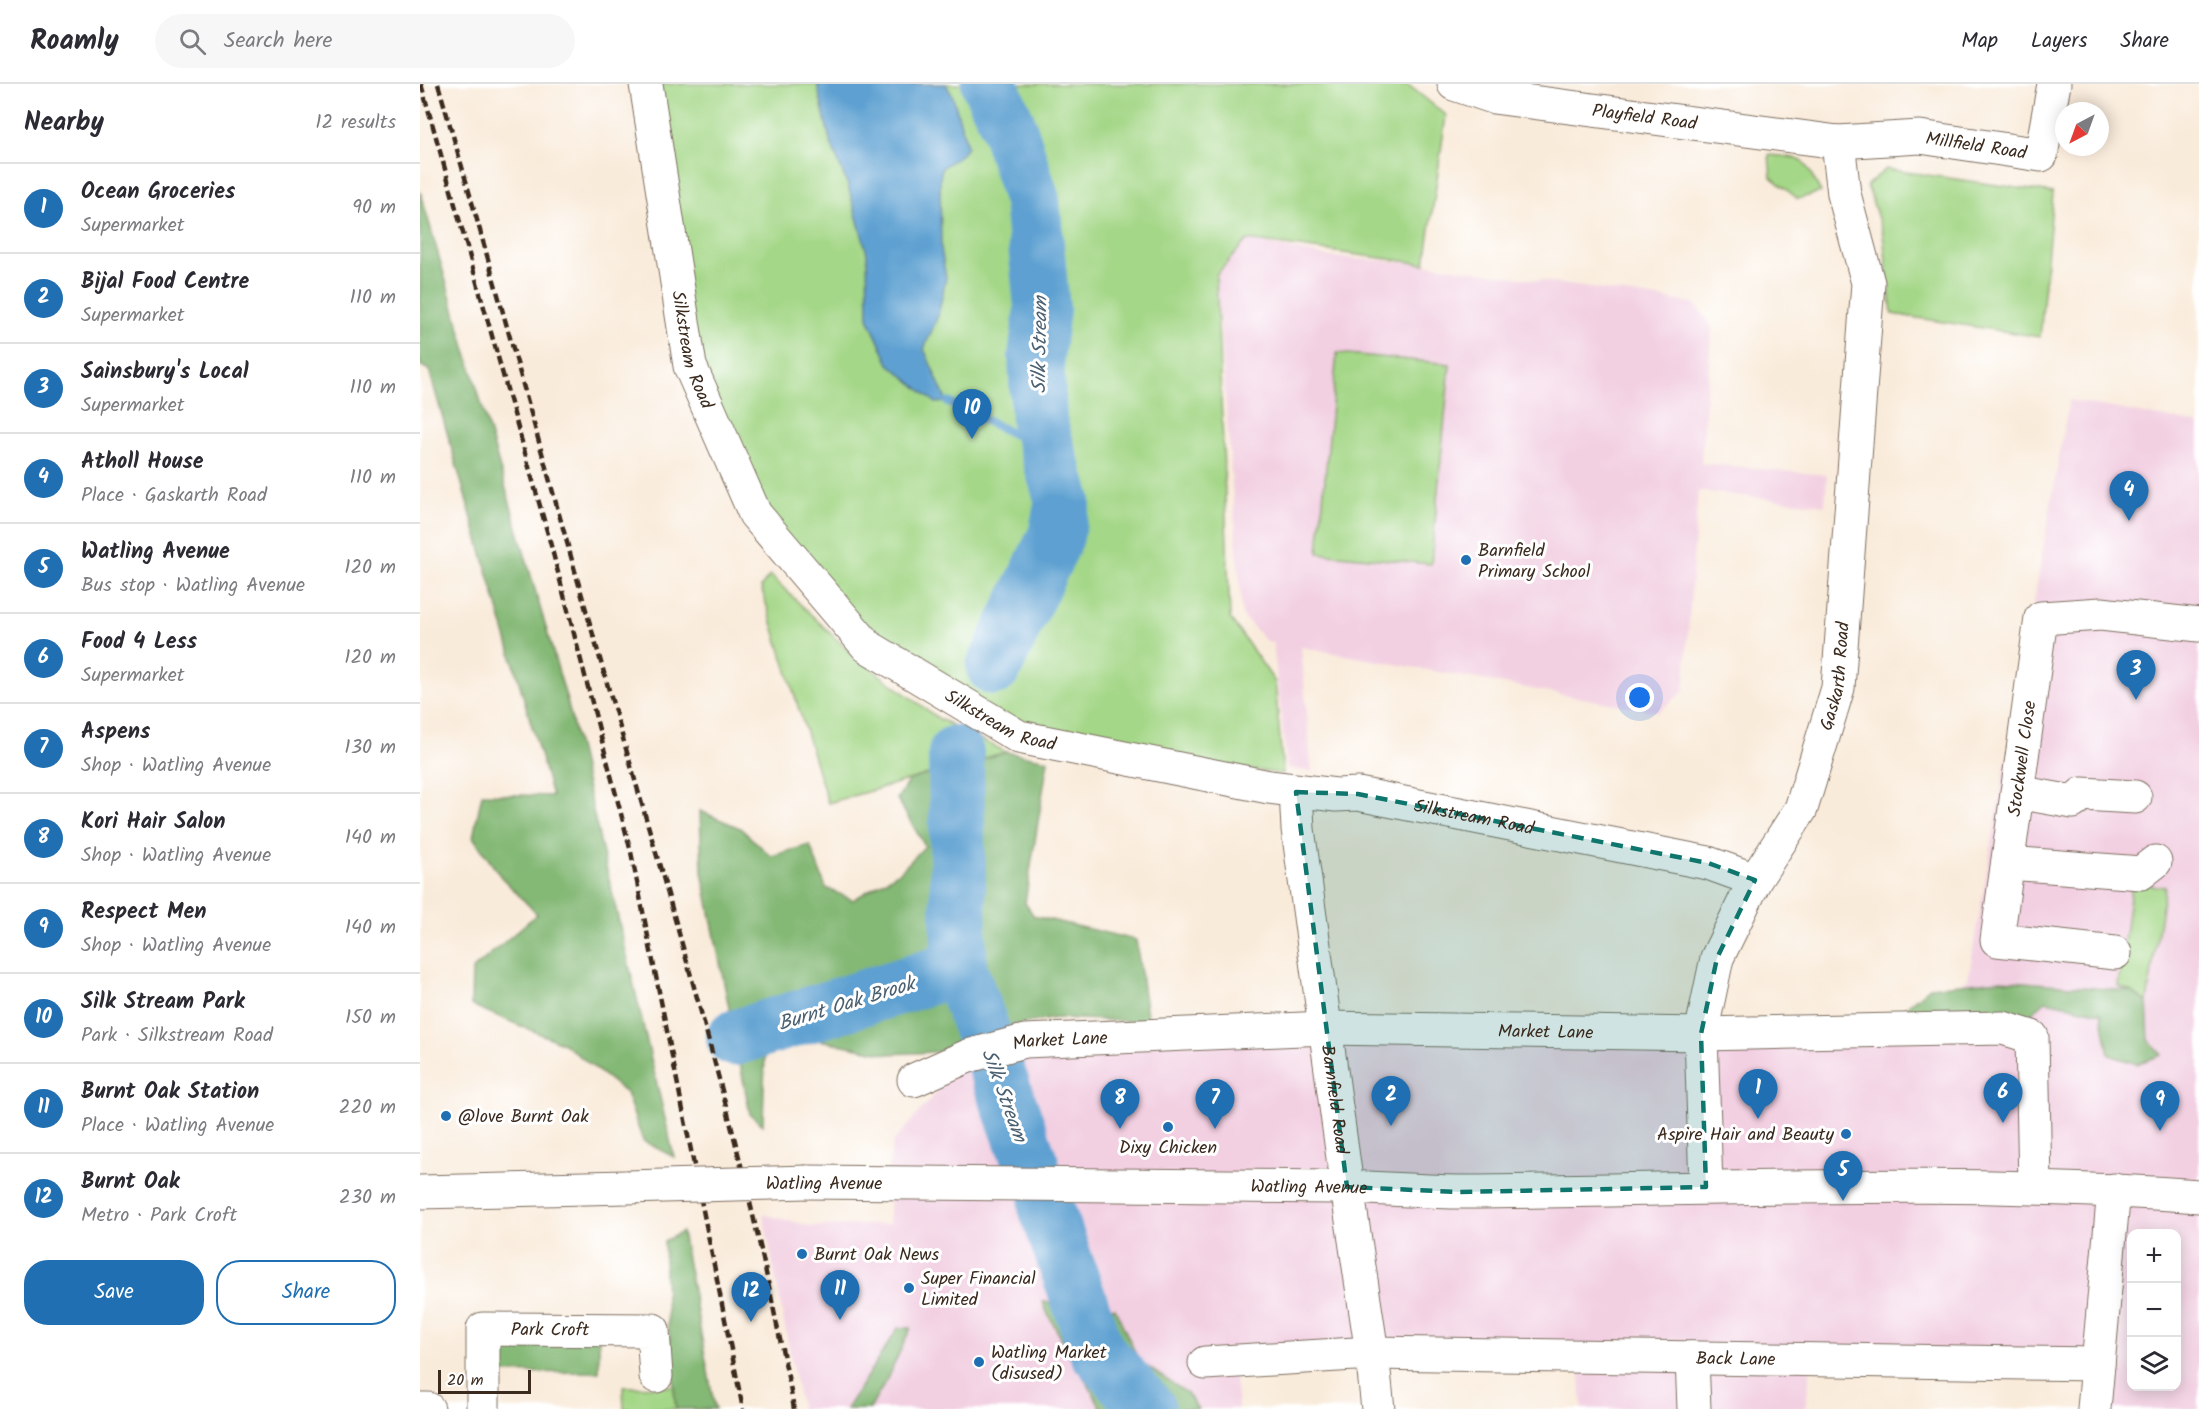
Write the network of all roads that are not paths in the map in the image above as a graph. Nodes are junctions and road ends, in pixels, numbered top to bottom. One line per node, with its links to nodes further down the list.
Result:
1 (646, 84): 6 (street, Silkstream Road)
2 (1454, 84): 4 (street, Playfield Road)
3 (2054, 84): 4 (street, Millfield Road)
4 (1838, 142): 11 (street, Gaskarth Road)
5 (2199, 625): 7 (street, Stockwell Close)
6 (1296, 792): 11 (street, Silkstream Road); 13 (street, Barnfield Road)
7 (2017, 792): 8 (street); 10 (street, Stockwell Close)
8 (2135, 797)
9 (2156, 862): 10 (street)
10 (2008, 863): 12 (street, Stockwell Close)
11 (1755, 880): 14 (street, Gaskarth Road)
12 (2115, 953)
13 (1324, 1028): 14 (street, Market Lane); 15 (street, Market Lane); 16 (street, Barnfield Road)
14 (1701, 1034): 17 (street, Gaskarth Road); 18 (street, Market Lane)
15 (914, 1080)
16 (1347, 1187): 17 (street, Watling Avenue); 20 (street, Watling Avenue, bridge); 22 (street, Barnfield Road)
17 (1706, 1187): 18 (street, Watling Avenue)
18 (2035, 1187): 19 (street, Watling Avenue)
19 (2114, 1190): 21 (street, Watling Avenue); 25 (street)
20 (420, 1192)
21 (2199, 1196)
22 (1372, 1353): 23 (street, Back Lane); 24 (street, Back Lane); 30 (street, Barnfield Road)
23 (1692, 1358): 25 (street, Back Lane); 31 (street)
24 (1205, 1363)
25 (2098, 1364): 32 (street)
26 (656, 1376): 29 (street, Park Croft)
27 (420, 1409): 28 (street)
28 (428, 1409)
29 (483, 1409)
30 (1378, 1409)
31 (1694, 1409)
32 (2094, 1409)

